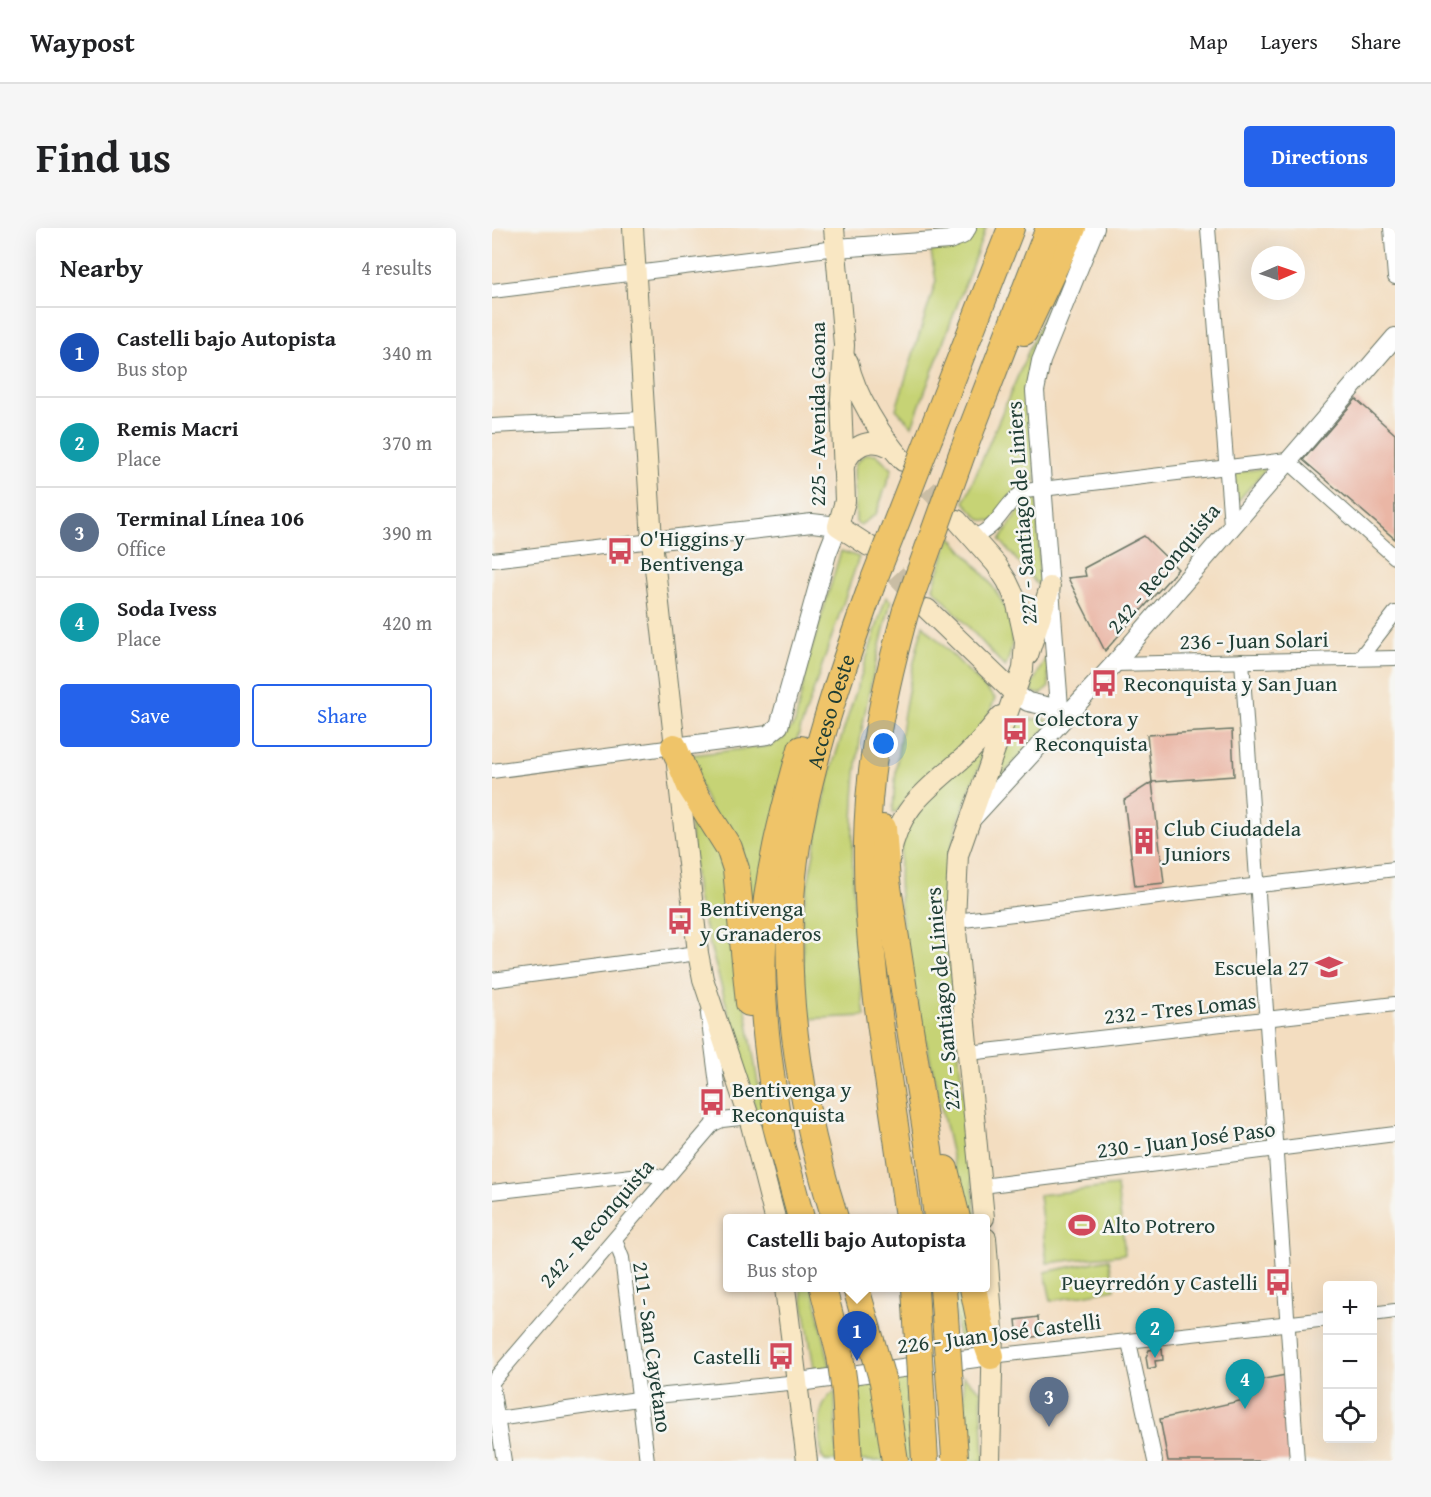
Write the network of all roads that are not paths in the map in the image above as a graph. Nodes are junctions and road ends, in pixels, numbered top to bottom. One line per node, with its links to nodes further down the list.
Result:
1 (633, 228): 11 (main road)
2 (834, 228): 10 (main road, 225 - Avenida Gaona)
3 (967, 228): 10 (street)
4 (1049, 228): 16 (highway, Acceso Oeste)
5 (1073, 228): 16 (highway)
6 (1095, 228): 22 (street, 227 - Santiago de Liniers)
7 (1208, 228): 21 (street)
8 (1391, 228): 12 (street)
9 (1007, 235): 34 (highway, Acceso Oeste, bridge)
10 (836, 248): 11 (street); 15 (main road, 225 - Avenida Gaona)
11 (635, 275): 13 (street); 17 (main road)
12 (1395, 278)
13 (492, 291)
14 (1395, 337): 19 (street, 242 - Reconquista)
15 (844, 345): 20 (main road, 225 - Avenida Gaona); 20 (main road)
16 (982, 401): 32 (highway, Acceso Oeste, bridge)
17 (643, 419): 18 (street); 27 (main road)
18 (492, 426)
19 (1287, 460): 21 (street); 24 (street, 242 - Reconquista); 29 (street)
20 (843, 467): 25 (main road, 225 - Avenida Gaona)
21 (1226, 468): 22 (street); 24 (street)
22 (1043, 489): 26 (street); 31 (street, 227 - Santiago de Liniers)
23 (957, 520): 26 (main road, 227 - Santiago de Liniers)
24 (1231, 525): 39 (street, 242 - Reconquista)
25 (838, 526): 27 (street); 28 (main road); 43 (street, 225 - Avenida Gaona)
26 (973, 537): 40 (main road, 227 - Santiago de Liniers)
27 (652, 541): 30 (street); 43 (main road)
28 (869, 546)
29 (1395, 557)
30 (492, 560)
31 (1050, 587): 40 (main road); 42 (street, 227 - Santiago de Liniers)
32 (917, 609): 35 (highway, Acceso Oeste); 41 (main road)
33 (1395, 613): 36 (street)
34 (861, 616): 60 (highway); 67 (highway, Acceso Oeste)
35 (896, 646): 47 (highway); 68 (highway, Acceso Oeste)
36 (1360, 658): 37 (street, 236 - Juan Solari); 38 (street, 236 - Juan Solari)
37 (1395, 658)
38 (1242, 661): 39 (street, 236 - Juan Solari); 48 (street)
39 (1114, 664): 42 (street, 242 - Reconquista)
40 (1023, 669): 41 (main road, 227 - Santiago de Liniers)
41 (1011, 700): 42 (street); 45 (main road, 227 - Santiago de Liniers); 47 (main road)
42 (1064, 709): 45 (street, 242 - Reconquista)
43 (674, 747): 44 (street); 50 (main road); 60 (highway)
44 (492, 771)
45 (965, 827): 49 (main road, 227 - Santiago de Liniers)
46 (1395, 869): 48 (street)
47 (887, 880): 53 (highway)
48 (1256, 886): 49 (street); 55 (street)
49 (956, 921): 56 (main road, 227 - Santiago de Liniers)
50 (698, 953): 51 (main road); 52 (street)
51 (703, 979): 57 (main road); 58 (street)
52 (492, 980)
53 (905, 996): 69 (highway); 70 (highway)
54 (1395, 1004): 55 (street, 232 - Tres Lomas)
55 (1265, 1019): 56 (street, 232 - Tres Lomas); 61 (street)
56 (969, 1053): 63 (main road, 227 - Santiago de Liniers)
57 (749, 1117): 58 (street); 65 (main road)
58 (713, 1124): 62 (street, 242 - Reconquista)
59 (1395, 1134): 61 (street, 230 - Juan José Paso)
60 (781, 1141): 66 (highway)
61 (1274, 1148): 63 (street, 230 - Juan José Paso); 83 (street)
62 (666, 1178): 64 (street); 72 (street, 242 - Reconquista)
63 (982, 1186): 71 (main road, 227 - Santiago de Liniers)
64 (492, 1192)
65 (774, 1214)
66 (800, 1214)
67 (834, 1214)
68 (908, 1214)
69 (937, 1214)
70 (956, 1214)
71 (984, 1214)
72 (615, 1240): 87 (street, 242 - Reconquista); 88 (street, 211 - San Cayetano)
73 (990, 1290): 85 (main road)
74 (786, 1292): 86 (main road)
75 (824, 1292): 94 (highway, bridge)
76 (857, 1292): 95 (highway, bridge)
77 (915, 1292): 96 (highway, bridge)
78 (943, 1292): 90 (highway, bridge)
79 (974, 1292): 85 (highway)
80 (1395, 1311): 81 (street)
81 (1377, 1313)
82 (1323, 1321): 83 (street, 226 - Juan José Castelli)
83 (1288, 1325): 84 (street, 226 - Juan José Castelli); 99 (street)
84 (1129, 1342): 85 (street, 226 - Juan José Castelli); 98 (street)
85 (991, 1356): 86 (street, 226 - Juan José Castelli); 97 (main road)
86 (799, 1382): 88 (street, 226 - Juan José Castelli); 93 (main road)
87 (492, 1384): 89 (street)
88 (639, 1398): 89 (street, 226 - Juan José Castelli); 92 (street, 211 - San Cayetano)
89 (498, 1419): 91 (street)
90 (955, 1460)
91 (504, 1461)
92 (647, 1461)
93 (807, 1461)
94 (849, 1461)
95 (895, 1461)
96 (925, 1461)
97 (990, 1461)
98 (1155, 1461)
99 (1298, 1461)

